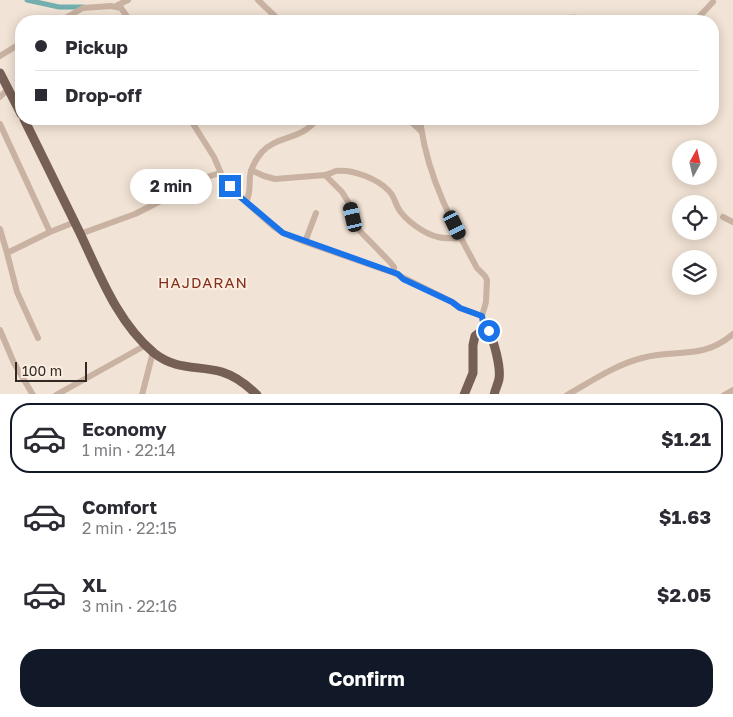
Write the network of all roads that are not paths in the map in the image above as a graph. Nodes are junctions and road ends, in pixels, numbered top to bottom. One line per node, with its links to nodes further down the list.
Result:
1 (128, 0): 4 (street)
2 (258, 0): 7 (street)
3 (714, 2): 8 (street)
4 (117, 4): 5 (street); 6 (street)
5 (70, 15)
6 (126, 15)
7 (274, 15)
8 (701, 15)
9 (15, 47): 10 (street)
10 (0, 56)
11 (0, 73): 12 (main road)
12 (9, 88): 13 (street); 14 (main road)
13 (0, 97)
14 (15, 101)
15 (0, 124): 31 (street)
16 (27, 125): 28 (main road)
17 (194, 125): 23 (street)
18 (312, 125): 22 (street)
19 (414, 125): 21 (street)
20 (421, 125): 21 (street)
21 (421, 131): 33 (street)
22 (251, 170): 24 (street); 25 (street)
23 (220, 173): 25 (street); 32 (street)
24 (325, 175): 33 (street); 36 (street)
25 (246, 202): 34 (street)
26 (316, 214): 34 (street)
27 (723, 217): 29 (street)
28 (75, 222): 31 (street); 32 (main road)
29 (733, 222)
30 (0, 229): 35 (street)
31 (50, 232): 35 (street)
32 (80, 234): 42 (main road)
33 (461, 238): 37 (street)
34 (305, 242): 36 (street)
35 (7, 253): 41 (street)
36 (394, 273): 37 (street)
37 (482, 316): 38 (street)
38 (484, 329): 50 (main road); 51 (main road)
39 (0, 330): 46 (street)
40 (733, 334): 52 (street)
41 (38, 338)
42 (146, 345): 43 (main road); 45 (street)
43 (153, 352): 48 (street); 49 (main road)
44 (733, 390): 53 (street)
45 (63, 392): 47 (street)
46 (33, 394)
47 (56, 394)
48 (142, 394)
49 (257, 394)
50 (464, 394)
51 (494, 394)
52 (567, 394)
53 (724, 394)

